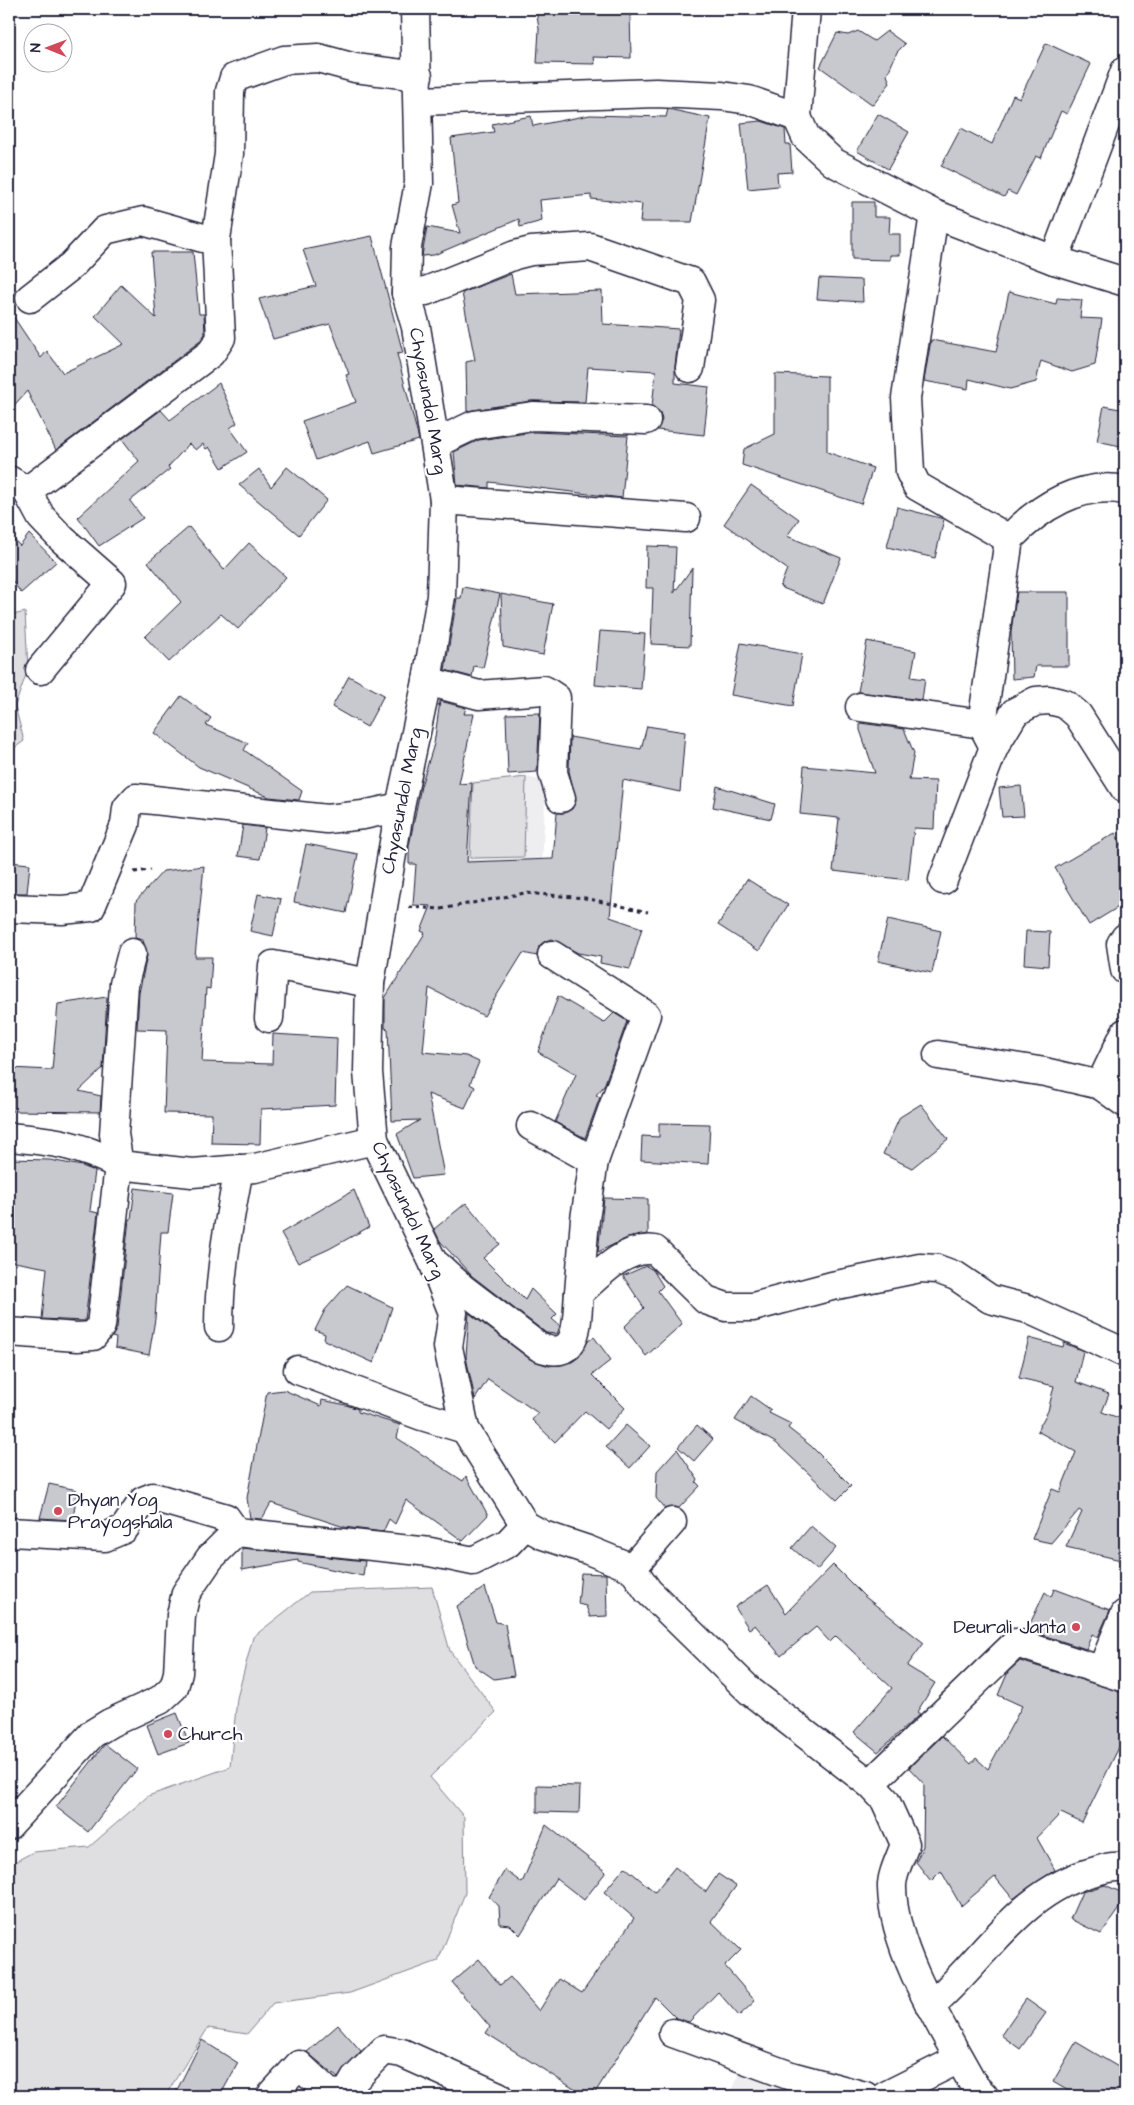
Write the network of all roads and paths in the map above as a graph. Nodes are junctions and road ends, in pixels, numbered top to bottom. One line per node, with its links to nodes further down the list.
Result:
1 (415, 9): 4 (street, Chyasundol Marg)
2 (806, 9): 5 (street)
3 (1125, 71): 8 (street)
4 (418, 89): 5 (street); 7 (street); 10 (street, Chyasundol Marg)
5 (797, 117): 6 (street)
6 (934, 214): 8 (street); 19 (street)
7 (216, 239): 11 (street); 15 (street)
8 (1054, 260): 9 (street)
9 (1125, 282)
10 (406, 293): 12 (street); 14 (street, Chyasundol Marg)
11 (30, 298)
12 (690, 368)
13 (646, 420): 14 (street)
14 (436, 443): 17 (street, Chyasundol Marg)
15 (18, 485): 20 (street)
16 (1125, 490): 19 (street)
17 (444, 500): 18 (street); 21 (street, Chyasundol Marg)
18 (686, 518)
19 (1009, 539): 23 (street)
20 (40, 670)
21 (427, 681): 25 (street); 26 (street, Chyasundol Marg)
22 (860, 706): 23 (street)
23 (988, 735): 24 (street); 29 (street)
24 (1125, 789)
25 (561, 798)
26 (400, 807): 30 (street, Chyasundol Marg); 31 (street)
27 (151, 870): 28 (path)
28 (130, 873)
29 (943, 880)
30 (383, 904): 32 (path); 37 (street, Chyasundol Marg)
31 (9, 908)
32 (648, 912)
33 (1125, 938): 36 (street)
34 (132, 953): 47 (street)
35 (552, 956): 46 (street)
36 (1125, 970)
37 (370, 983): 38 (street); 45 (street, Chyasundol Marg)
38 (269, 1018)
39 (1125, 1033): 41 (street)
40 (938, 1055): 41 (street)
41 (1100, 1085): 42 (street)
42 (1125, 1103)
43 (531, 1126): 46 (street)
44 (9, 1137): 47 (street)
45 (374, 1140): 48 (street); 49 (street, Chyasundol Marg)
46 (594, 1161): 50 (street)
47 (119, 1165): 48 (street); 52 (street)
48 (239, 1169): 51 (street)
49 (433, 1262): 50 (street); 55 (street, Chyasundol Marg)
50 (579, 1292): 53 (street)
51 (219, 1327)
52 (9, 1332)
53 (1125, 1353)
54 (298, 1370): 55 (street)
55 (466, 1429): 57 (street, Chyasundol Marg)
56 (672, 1522): 60 (street)
57 (525, 1525): 59 (street); 60 (street)
58 (9, 1532): 59 (street)
59 (236, 1532): 64 (street)
60 (632, 1568): 63 (street)
61 (1125, 1614): 62 (street)
62 (1114, 1674): 63 (street)
63 (870, 1784): 66 (street)
64 (9, 1825)
65 (1125, 1868): 66 (street)
66 (930, 2006): 68 (street)
67 (672, 2033): 72 (street)
68 (959, 2059): 73 (street); 74 (street)
69 (345, 2095): 70 (street); 71 (street)
70 (271, 2096)
71 (498, 2096)
72 (865, 2096)
73 (885, 2096)
74 (984, 2096)

